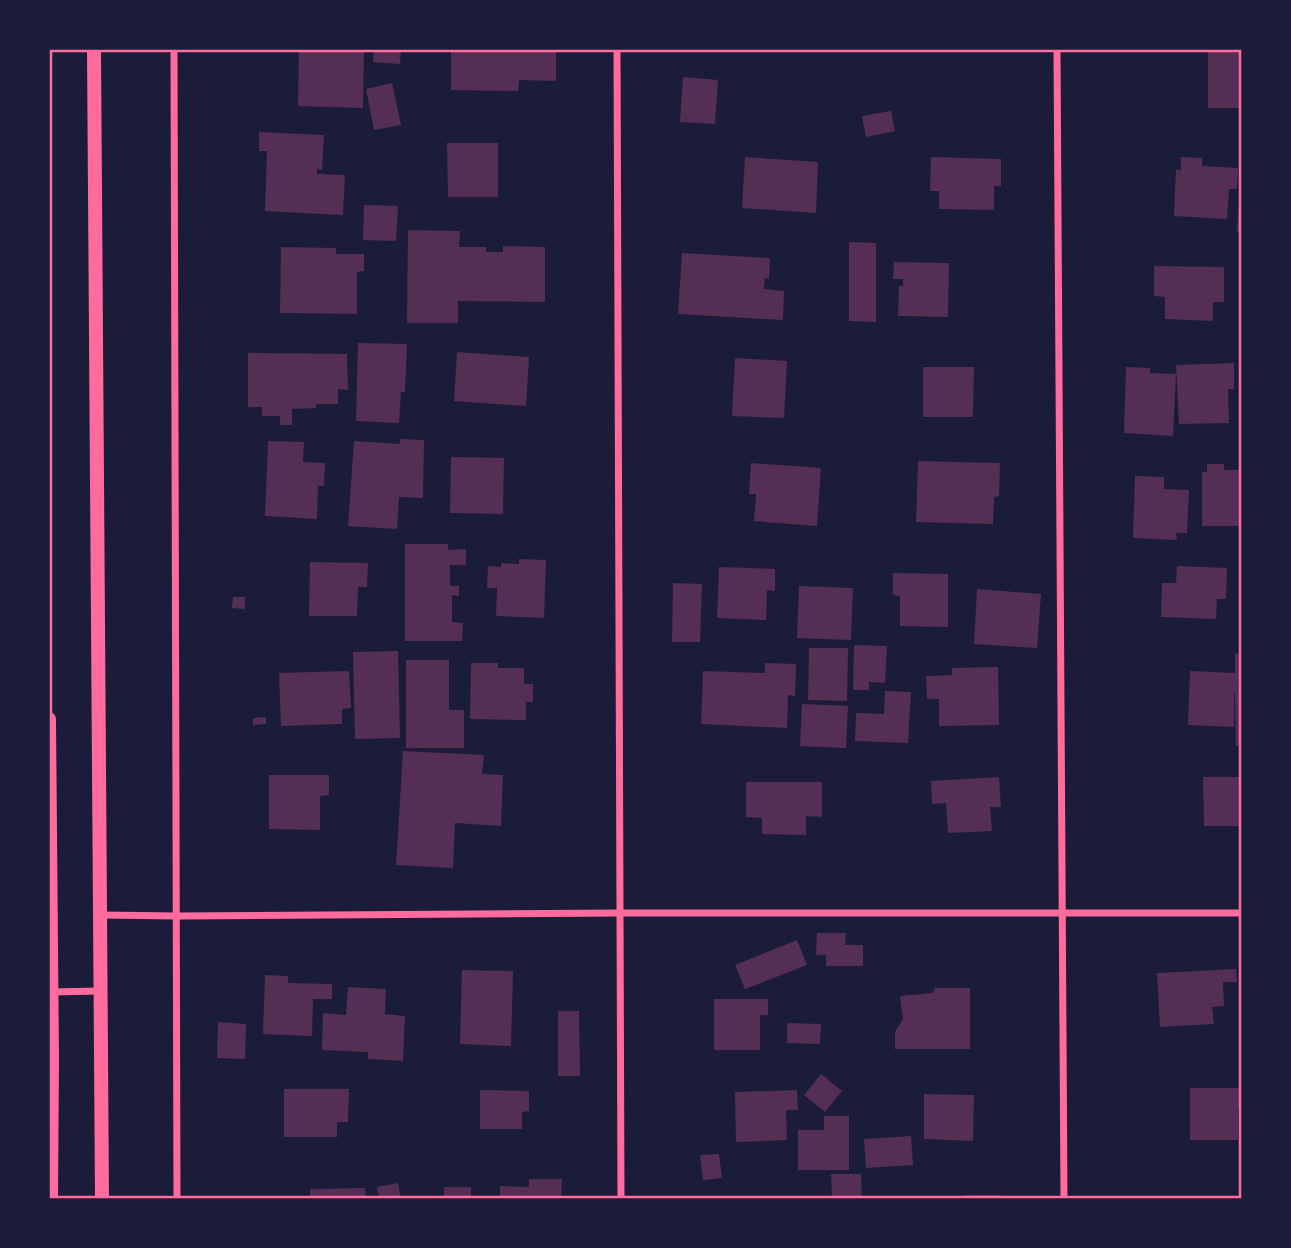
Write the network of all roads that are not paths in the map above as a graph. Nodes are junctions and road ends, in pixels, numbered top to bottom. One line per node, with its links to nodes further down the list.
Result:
1 (94, 49): 9 (main road)
2 (174, 49): 10 (street)
3 (617, 49): 6 (street)
4 (1057, 49): 8 (street)
5 (49, 719): 12 (main road)
6 (620, 913): 8 (street); 10 (street); 16 (street)
7 (1242, 913): 8 (street)
8 (1061, 914): 17 (street)
9 (101, 915): 10 (street); 11 (main road)
10 (177, 916): 15 (street)
11 (100, 991): 12 (street); 14 (main road)
12 (50, 992): 13 (main road)
13 (51, 1199)
14 (102, 1199)
15 (177, 1199)
16 (621, 1199)
17 (1064, 1199)

